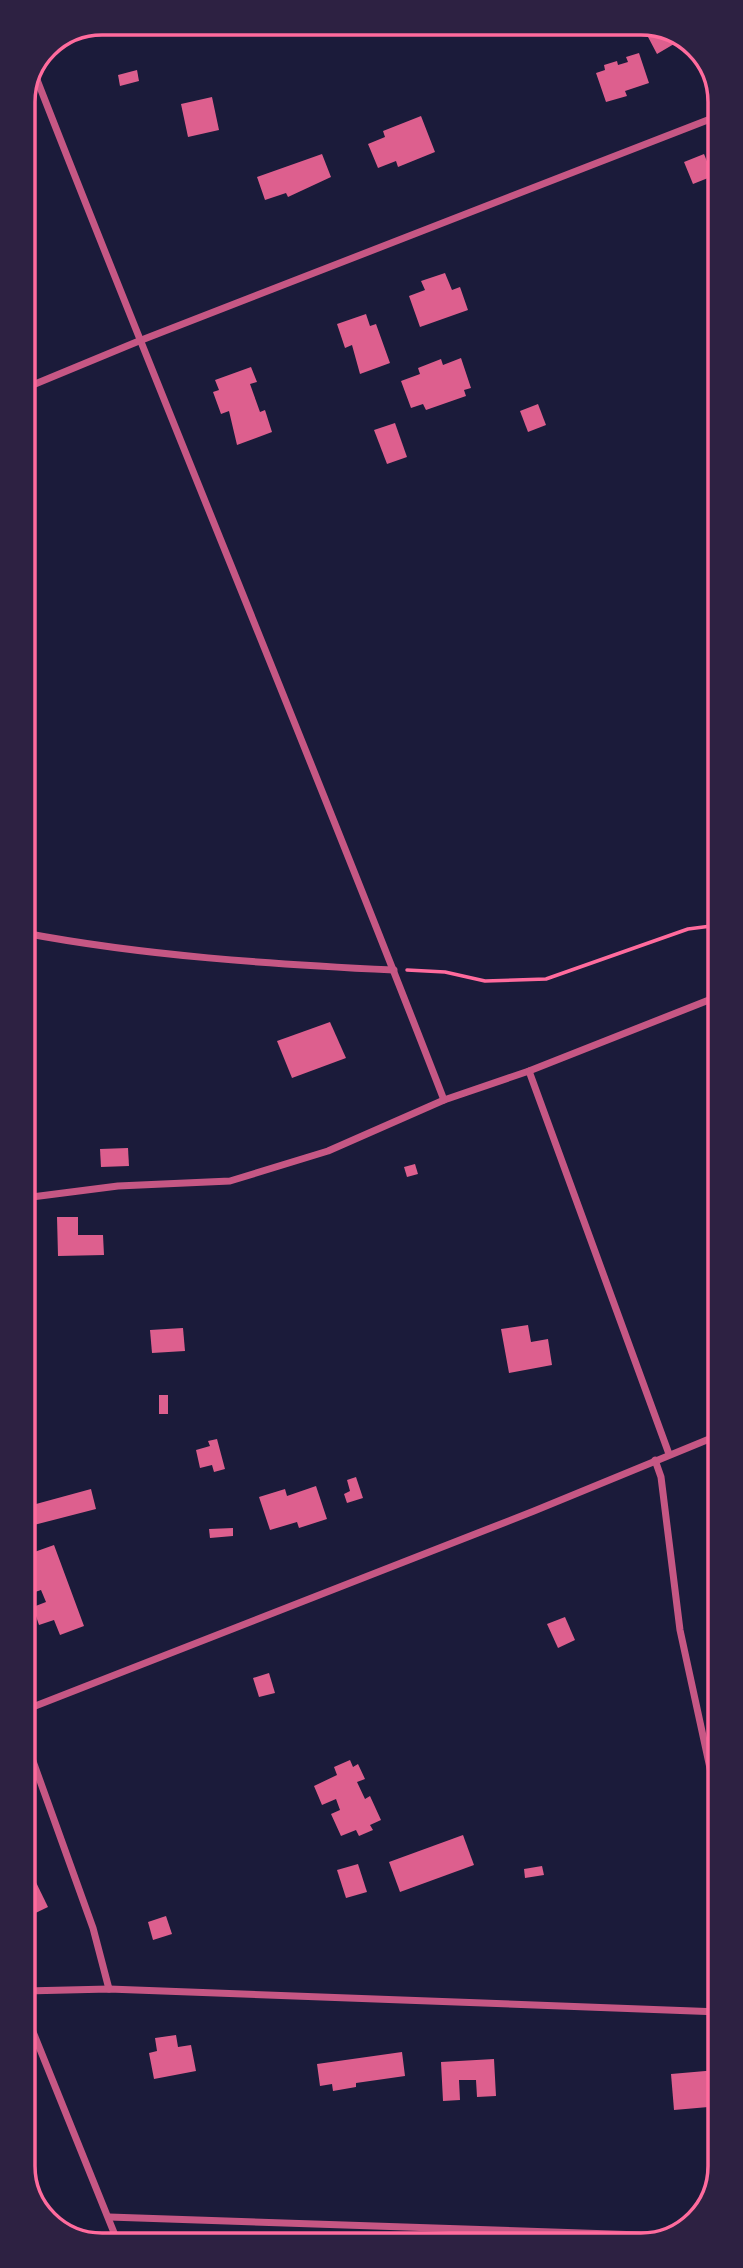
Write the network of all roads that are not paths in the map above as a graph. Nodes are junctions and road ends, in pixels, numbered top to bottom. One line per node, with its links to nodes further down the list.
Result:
1 (38, 83): 3 (street)
2 (708, 121): 3 (street)
3 (139, 341): 4 (street); 6 (street)
4 (35, 384)
5 (35, 935): 6 (street)
6 (394, 970): 9 (street)
7 (708, 1000): 8 (street)
8 (528, 1071): 9 (street); 12 (street)
9 (444, 1100): 10 (street)
10 (35, 1197)
11 (708, 1439): 12 (street)
12 (669, 1454): 13 (street)
13 (654, 1460): 14 (street); 15 (street)
14 (35, 1706)
15 (708, 1759)
16 (35, 1767): 17 (street)
17 (109, 1989): 18 (street); 19 (street)
18 (35, 1991)
19 (708, 2012)
20 (35, 2037): 21 (street)
21 (108, 2217): 22 (street); 23 (street)
22 (114, 2233)
23 (582, 2233)

